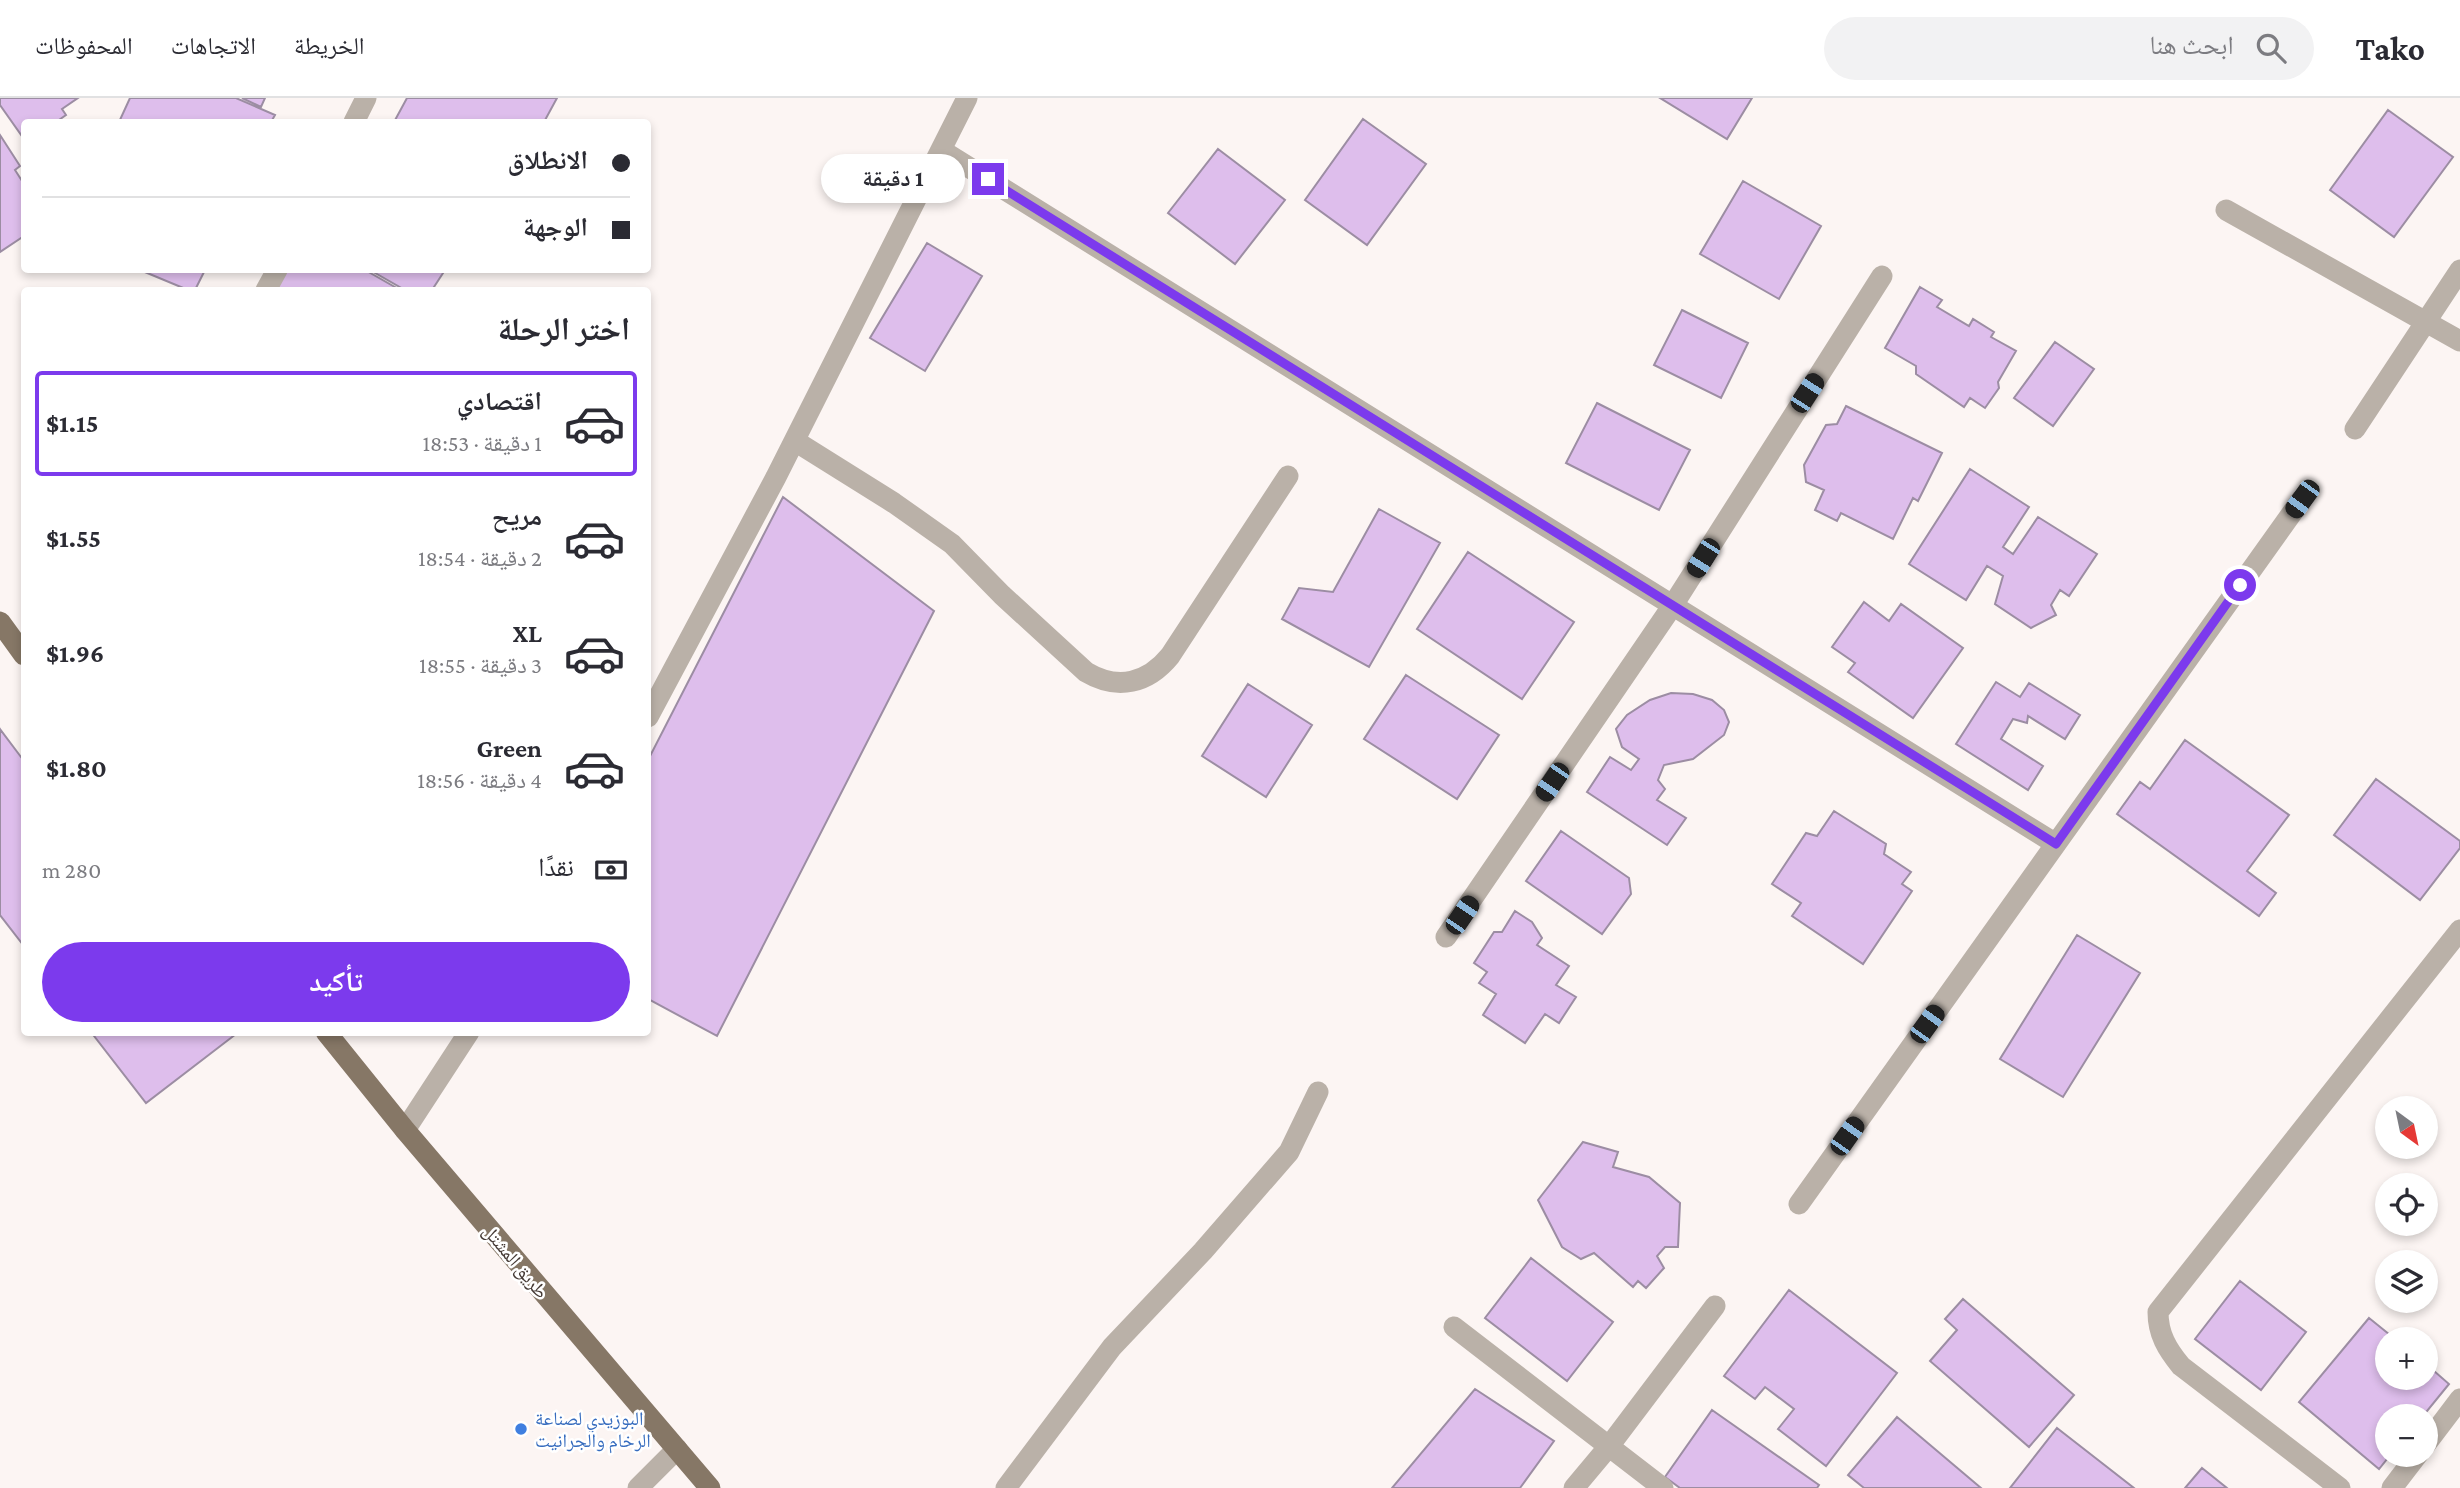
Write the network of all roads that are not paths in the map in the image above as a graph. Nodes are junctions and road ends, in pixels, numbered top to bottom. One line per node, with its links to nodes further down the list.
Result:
1 (366, 98): 3 (street)
2 (967, 98): 4 (street)
3 (356, 119)
4 (941, 150): 11 (street); 14 (street)
5 (2226, 210): 8 (street)
6 (2460, 270): 8 (street)
7 (1882, 276): 14 (street)
8 (2425, 323): 9 (street); 10 (street)
9 (2460, 341)
10 (2356, 429)
11 (795, 441): 12 (street); 17 (street)
12 (1288, 477)
13 (2302, 499): 18 (street)
14 (1673, 605): 18 (street); 20 (street)
15 (0, 622): 16 (main road)
16 (21, 650)
17 (651, 711)
18 (2056, 844): 25 (street)
19 (2460, 930): 38 (street)
20 (1446, 937)
21 (329, 1036): 24 (main road, طريق المشتل)
22 (466, 1036): 24 (street)
23 (1318, 1092): 35 (street)
24 (405, 1130): 31 (main road, طريق المشتل)
25 (1799, 1204)
26 (1715, 1306): 30 (street)
27 (1454, 1327): 30 (street)
28 (2460, 1399): 29 (street)
29 (2438, 1428)
30 (1610, 1445): 36 (street); 37 (street)
31 (677, 1449): 33 (street); 34 (main road, طريق المشتل)
32 (2408, 1467): 39 (street)
33 (638, 1488)
34 (710, 1488)
35 (1006, 1488)
36 (1574, 1488)
37 (1663, 1488)
38 (2340, 1488)
39 (2392, 1488)

